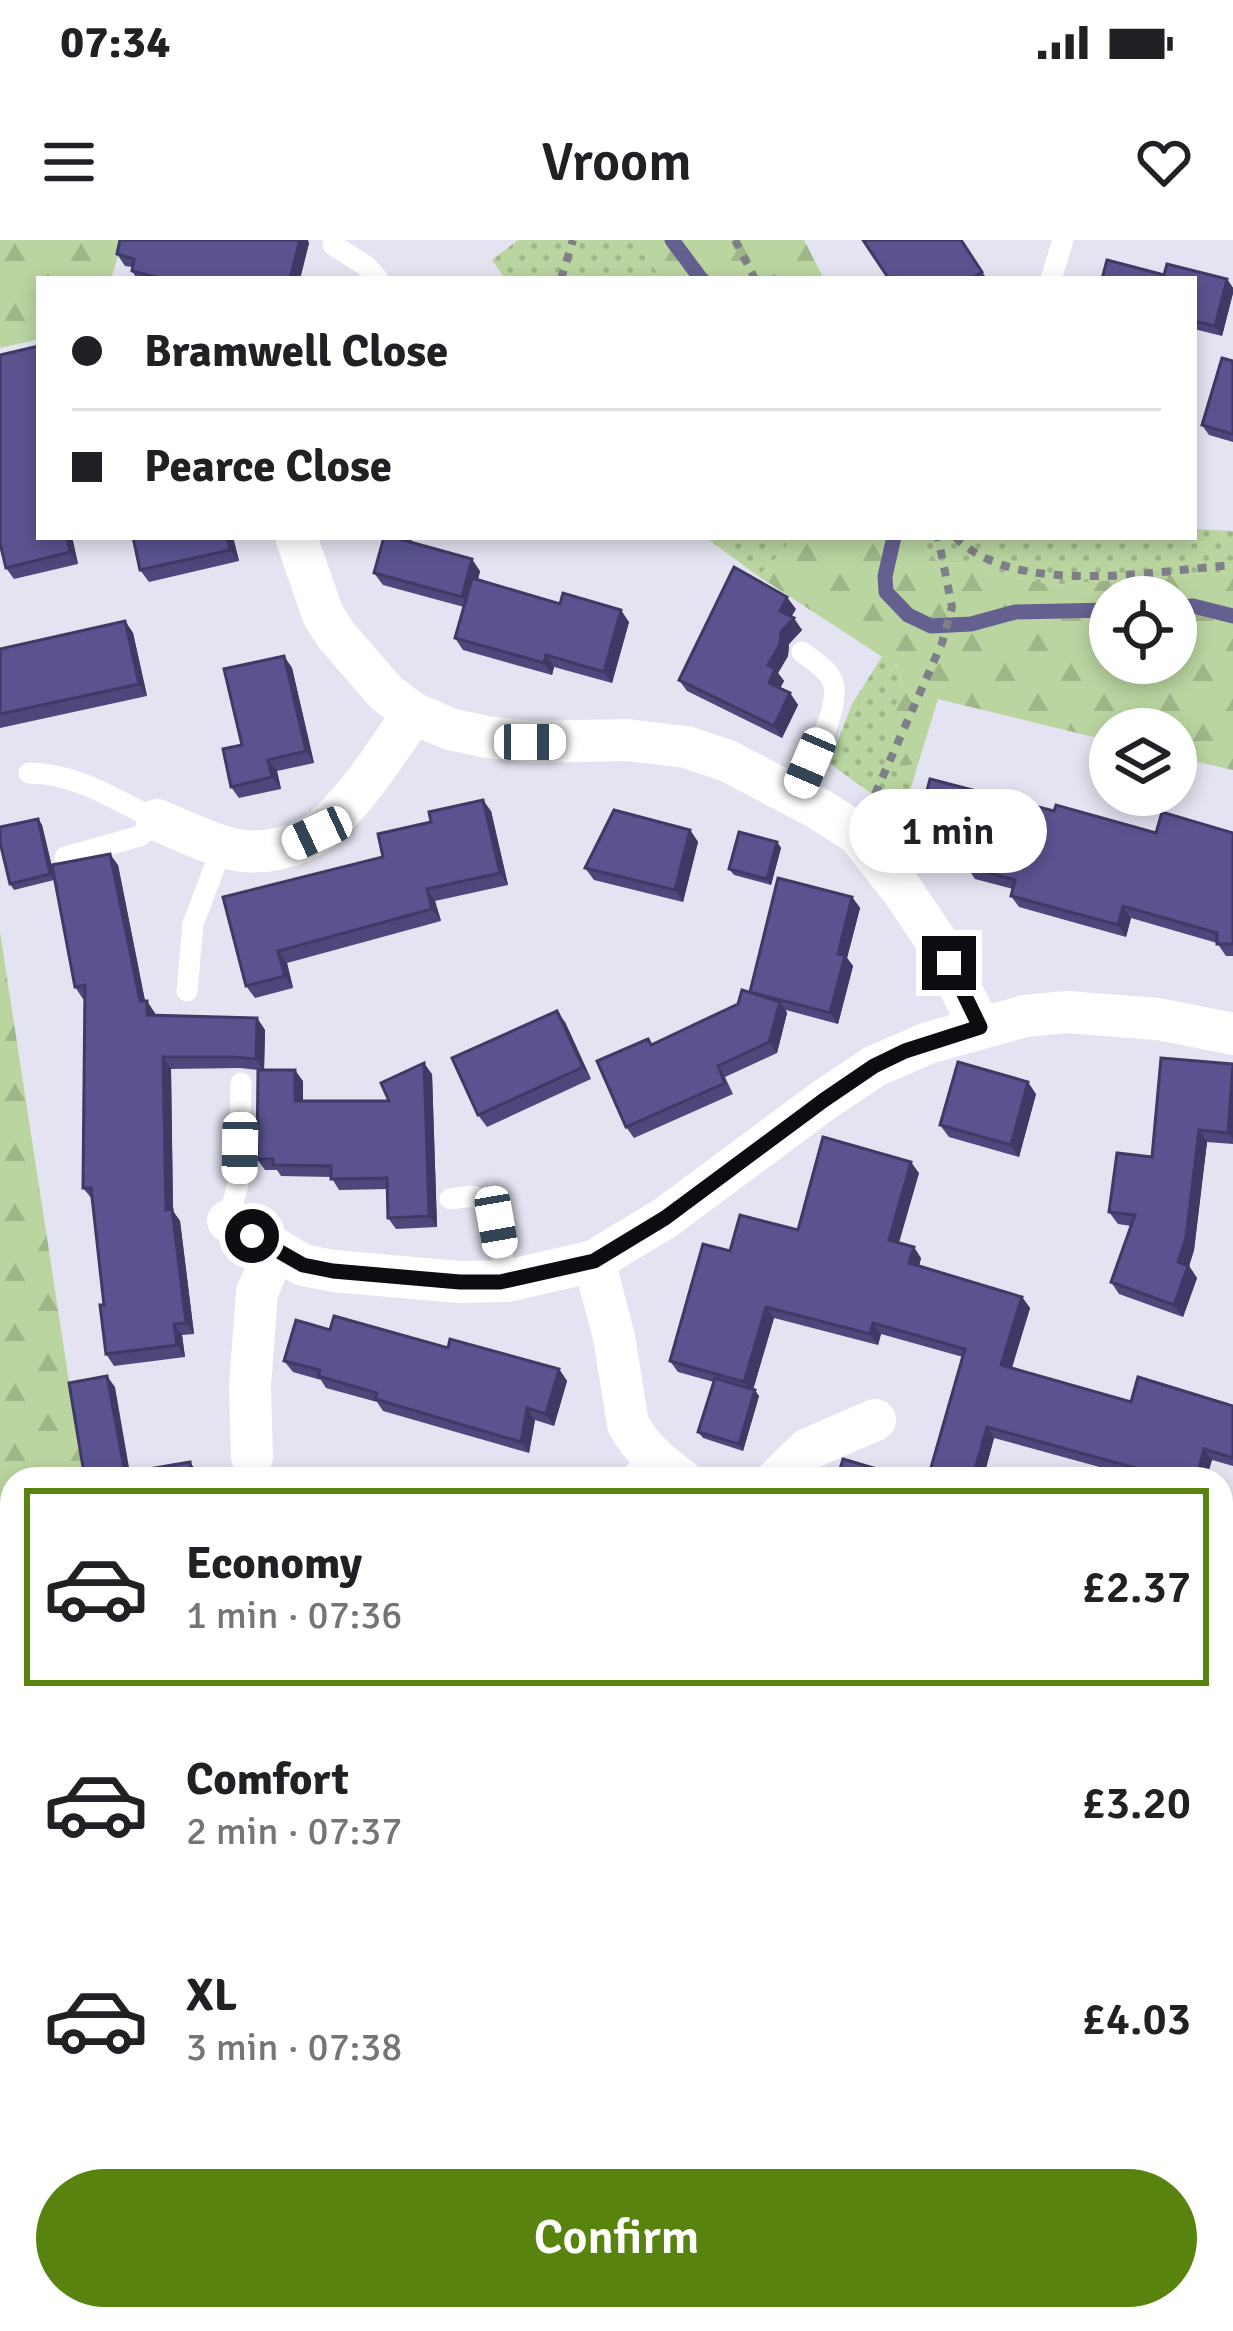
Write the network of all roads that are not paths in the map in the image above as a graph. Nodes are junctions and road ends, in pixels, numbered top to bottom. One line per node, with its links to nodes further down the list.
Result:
1 (1063, 240): 4 (lane)
2 (333, 245): 3 (lane)
3 (375, 276)
4 (1053, 276)
5 (297, 540): 7 (street)
6 (802, 652): 9 (lane)
7 (413, 713): 9 (street); 11 (street)
8 (29, 773): 10 (lane)
9 (795, 797): 14 (street)
10 (157, 820): 11 (street); 12 (lane)
11 (223, 845): 13 (lane)
12 (65, 857)
13 (187, 991)
14 (980, 1027): 15 (street); 20 (street)
15 (1233, 1034)
16 (242, 1083): 18 (lane)
17 (450, 1199): 21 (lane)
18 (228, 1222): 19 (street)
19 (275, 1251): 21 (street); 23 (street)
20 (594, 1261): 21 (street); 24 (street)
21 (507, 1281)
22 (875, 1420): 25 (street)
23 (252, 1457)
24 (651, 1467)
25 (789, 1467)

